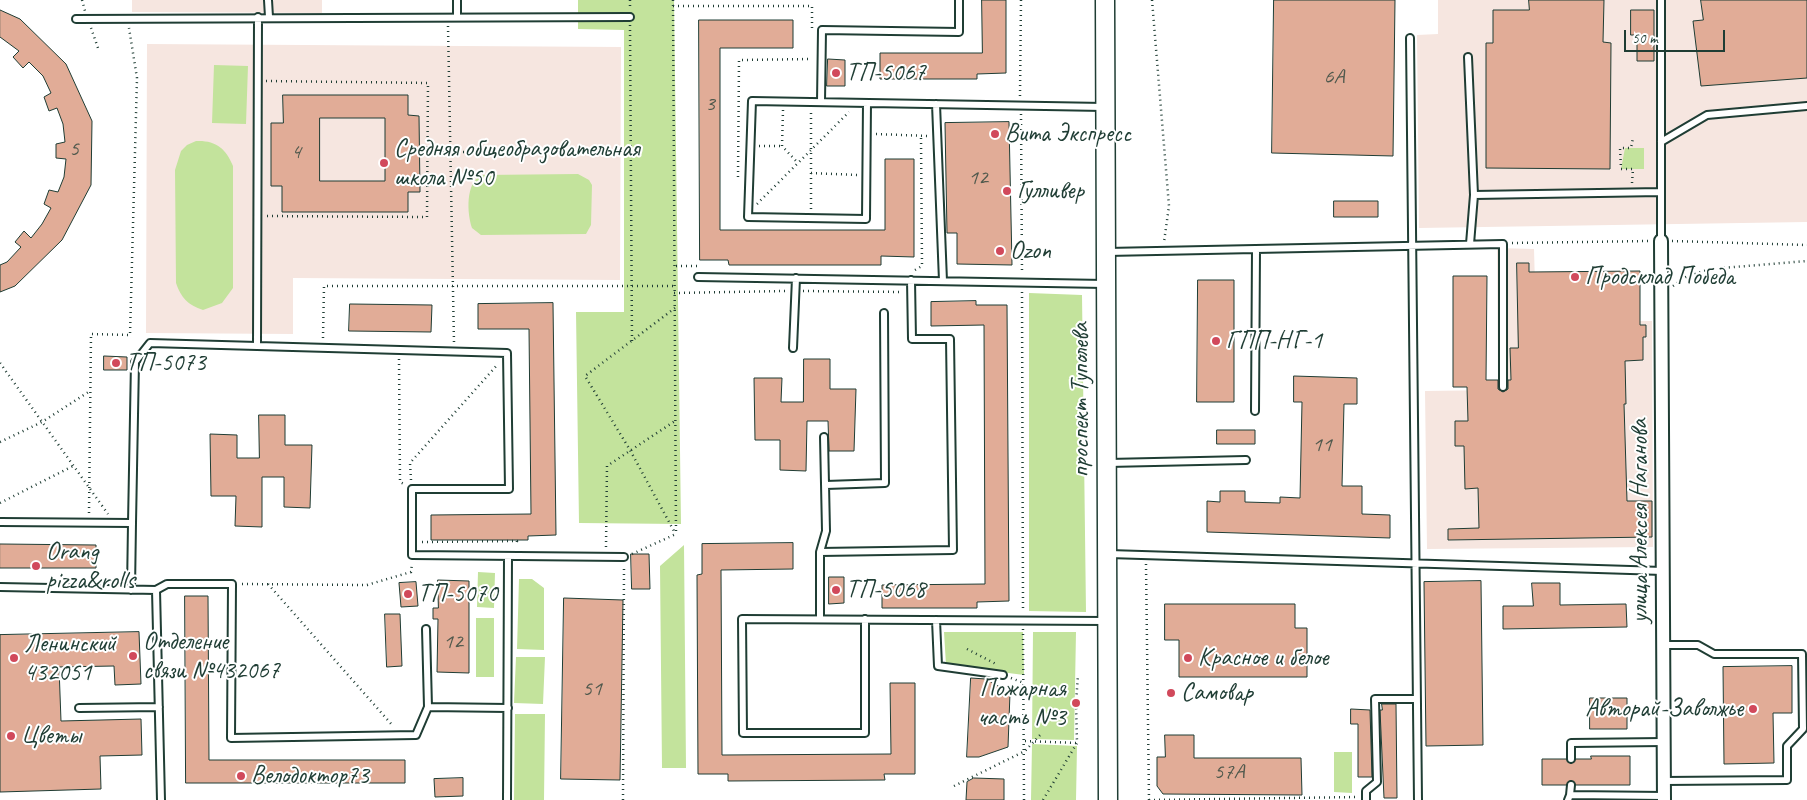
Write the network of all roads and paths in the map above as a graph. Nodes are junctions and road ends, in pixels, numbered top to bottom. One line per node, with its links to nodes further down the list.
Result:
1 (268, 0): 15 (lane)
2 (457, 0): 13 (lane)
3 (630, 0): 14 (path)
4 (673, 0): 10 (path)
5 (959, 0): 25 (lane)
6 (1021, 0): 29 (path)
7 (1105, 0): 31 (main road, проспект Туполева)
8 (1152, 0): 57 (path)
9 (1661, 0): 36 (lane)
10 (673, 6): 18 (path); 60 (path)
11 (258, 17): 15 (lane); 16 (lane); 22 (lane)
12 (448, 17): 13 (lane); 15 (lane); 39 (path)
13 (457, 17): 14 (lane)
14 (630, 17): 40 (path)
15 (269, 18)
16 (76, 19)
17 (129, 28): 84 (path)
18 (812, 33)
19 (1410, 38): 54 (lane)
20 (812, 52): 44 (path)
21 (1468, 57): 47 (lane)
22 (258, 80): 38 (path); 49 (lane)
23 (783, 101): 24 (lane); 41 (path); 48 (lane)
24 (811, 102): 25 (lane); 37 (path)
25 (821, 102): 26 (lane)
26 (858, 102): 27 (lane); 37 (path)
27 (867, 103): 28 (lane); 43 (lane)
28 (936, 104): 29 (lane); 34 (lane)
29 (1021, 105): 31 (lane); 67 (path)
30 (1807, 106): 36 (lane)
31 (1105, 107): 58 (main road, проспект Туполева)
32 (873, 134): 33 (path)
33 (921, 136): 34 (path); 62 (path)
34 (937, 136): 66 (lane)
35 (1632, 138): 45 (path)
36 (1661, 142): 46 (lane)
37 (811, 151): 41 (path); 42 (path)
38 (428, 152): 39 (path); 49 (path)
39 (450, 152): 40 (path); 70 (path)
40 (631, 152): 69 (path)
41 (798, 163): 48 (path)
42 (811, 173): 43 (path); 50 (path)
43 (866, 175): 50 (lane)
44 (738, 186)
45 (1632, 192): 46 (lane); 47 (lane)
46 (1661, 192): 51 (lane)
47 (1474, 195): 52 (lane)
48 (749, 212): 50 (lane)
49 (258, 216): 76 (lane)
50 (811, 218)
51 (1661, 241): 53 (path); 55 (path); 72 (street, улица Алексея Наганова)
52 (1470, 244): 53 (lane); 54 (lane)
53 (1503, 244): 83 (lane)
54 (1414, 245): 56 (lane); 110 (lane)
55 (1807, 245)
56 (1256, 249): 57 (lane); 85 (lane)
57 (1162, 250): 58 (lane)
58 (1106, 252): 68 (main road, проспект Туполева)
59 (1807, 261): 72 (path)
60 (676, 266): 61 (path); 71 (path)
61 (705, 266)
62 (909, 270)
63 (698, 277): 64 (lane)
64 (796, 278): 65 (lane); 78 (lane)
65 (911, 280): 66 (lane); 103 (lane)
66 (943, 281): 67 (lane)
67 (1022, 283): 68 (lane); 120 (path)
68 (1106, 284): 92 (main road, проспект Туполева)
69 (632, 285): 70 (path); 71 (path); 75 (path)
70 (454, 286): 77 (path); 80 (path)
71 (676, 286): 73 (path)
72 (1661, 293): 111 (street, улица Алексея Наганова)
73 (675, 308): 75 (path); 86 (path)
74 (884, 313): 94 (lane)
75 (632, 341): 90 (path)
76 (257, 346): 77 (lane); 101 (lane)
77 (323, 348): 79 (lane)
78 (793, 348)
79 (399, 350): 80 (lane); 96 (path)
80 (454, 352): 81 (lane)
81 (507, 353): 96 (path); 96 (lane)
82 (0, 363): 87 (path)
83 (1503, 386)
84 (90, 391): 87 (path); 95 (path)
85 (1255, 411)
86 (675, 421): 90 (path); 102 (path)
87 (42, 422): 89 (path); 93 (path)
88 (824, 437): 94 (lane)
89 (0, 442)
90 (630, 450): 102 (path); 108 (path)
91 (1246, 460): 92 (lane)
92 (1107, 464): 104 (main road, проспект Туполева)
93 (73, 466): 95 (path); 97 (path)
94 (826, 485): 103 (lane)
95 (89, 488): 98 (path); 100 (path)
96 (412, 489): 105 (lane)
97 (0, 504)
98 (89, 516)
99 (0, 522): 100 (lane)
100 (114, 523): 101 (lane)
101 (132, 524): 115 (lane)
102 (676, 534): 109 (path)
103 (820, 552): 117 (lane)
104 (1107, 554): 106 (lane); 121 (main road, проспект Туполева)
105 (412, 555): 107 (lane); 113 (path)
106 (1146, 555): 110 (lane); 151 (path)
107 (508, 556): 108 (lane); 130 (lane)
108 (606, 557): 109 (lane)
109 (624, 557): 147 (path)
110 (1414, 563): 111 (lane); 126 (lane)
111 (1663, 571): 123 (street, улица Алексея Наганова)
112 (232, 584): 113 (path); 116 (lane); 132 (lane)
113 (268, 584): 132 (path)
114 (0, 587): 115 (lane)
115 (131, 590): 116 (lane)
116 (156, 590): 127 (lane)
117 (820, 619): 118 (lane); 118 (lane)
118 (865, 620): 119 (lane)
119 (936, 620): 120 (lane); 125 (lane)
120 (1023, 620): 121 (lane); 134 (path)
121 (1107, 621): 150 (main road, проспект Туполева)
122 (426, 629): 128 (lane)
123 (1663, 645): 135 (street, улица Алексея Наганова); 139 (lane)
124 (1078, 675): 136 (path)
125 (1003, 676)
126 (1416, 699): 144 (lane); 152 (lane)
127 (159, 707): 129 (lane); 145 (lane)
128 (428, 707): 130 (lane); 132 (lane)
129 (79, 708)
130 (508, 708): 146 (lane)
131 (1041, 734): 133 (path)
132 (402, 735)
133 (1035, 740): 134 (path); 136 (path); 137 (path)
134 (1025, 741): 137 (path)
135 (1664, 742): 138 (lane); 139 (street, улица Алексея Наганова)
136 (1077, 743): 149 (path)
137 (1025, 751): 141 (path); 148 (path)
138 (1572, 759)
139 (1664, 781): 143 (street, улица Алексея Наганова)
140 (1571, 785): 142 (lane)
141 (954, 786)
142 (1569, 797): 143 (lane)
143 (1664, 798)
144 (1366, 799): 151 (path)
145 (161, 800)
146 (507, 800)
147 (623, 800)
148 (1024, 800)
149 (1043, 800)
150 (1108, 800)
151 (1149, 800)
152 (1418, 800)

